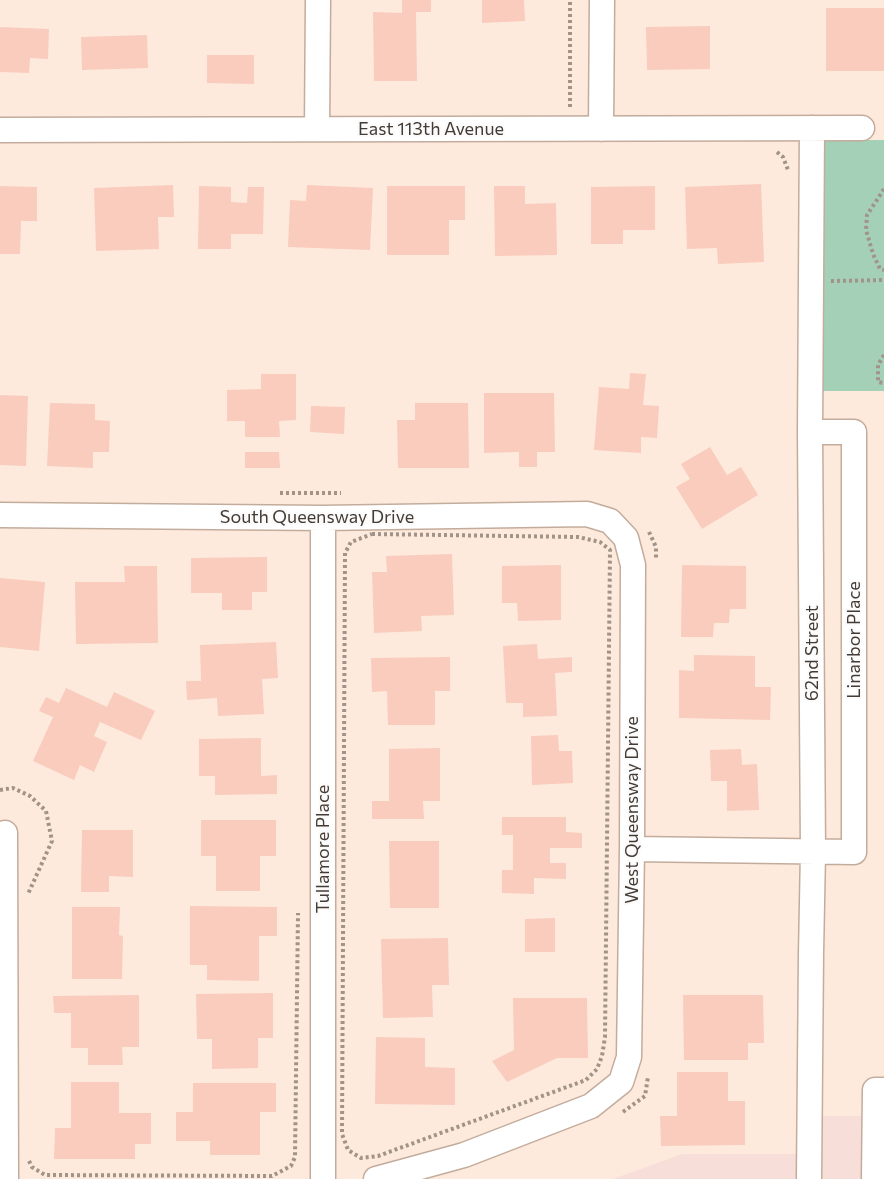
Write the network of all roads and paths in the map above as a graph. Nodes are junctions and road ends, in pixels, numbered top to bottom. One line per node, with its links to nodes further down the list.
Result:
1 (318, 0): 6 (street)
2 (570, 0): 7 (path)
3 (602, 0): 8 (street)
4 (812, 128): 5 (street, East 113th Avenue); 8 (street, East 113th Avenue); 13 (street, 62nd Street)
5 (862, 128)
6 (317, 129): 7 (street, East 113th Avenue); 9 (street, East 113th Avenue)
7 (572, 129): 8 (street, East 113th Avenue)
8 (601, 129)
9 (0, 130)
10 (884, 189): 11 (path)
11 (884, 270)
12 (884, 280): 13 (path)
13 (811, 281): 16 (street, 62nd Street)
14 (884, 355): 15 (path)
15 (884, 383)
16 (810, 432): 28 (street, 62nd Street); 28 (street, Linarbor Place)
17 (274, 493): 18 (path)
18 (346, 493)
19 (0, 515): 20 (street, South Queensway Drive)
20 (323, 518): 22 (street, South Queensway Drive); 35 (street, Tullamore Place)
21 (645, 523): 24 (path)
22 (626, 538): 27 (street, West Queensway Drive)
23 (351, 542): 23 (path)
24 (656, 560)
25 (0, 790): 29 (path)
26 (5, 833): 34 (street)
27 (632, 849): 28 (street); 36 (street, West Queensway Drive)
28 (813, 852): 37 (street, 62nd Street)
29 (26, 903)
30 (298, 906): 33 (path)
31 (884, 1090): 32 (street)
32 (879, 1133): 38 (street)
33 (25, 1153)
34 (6, 1179)
35 (323, 1179)
36 (376, 1179)
37 (809, 1179)
38 (874, 1179)

